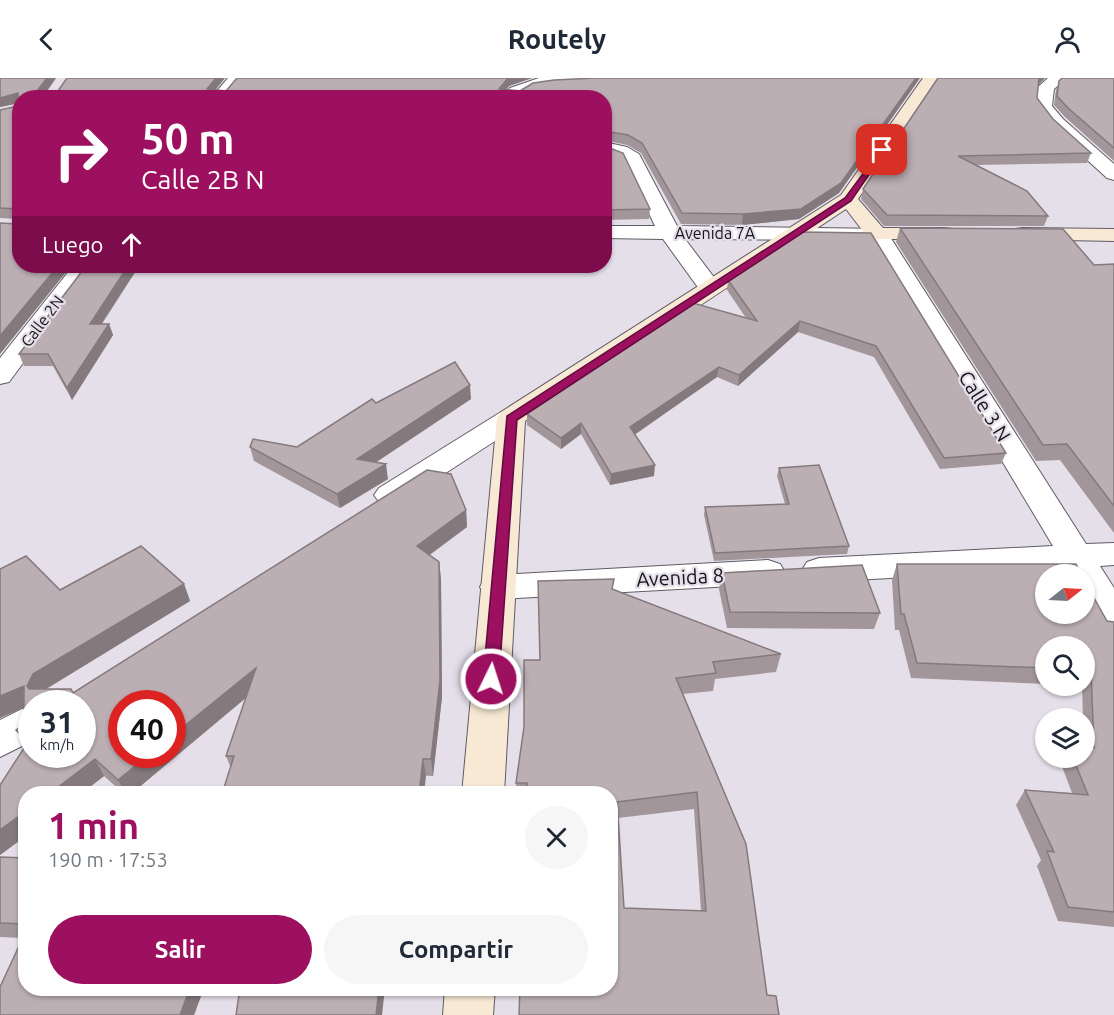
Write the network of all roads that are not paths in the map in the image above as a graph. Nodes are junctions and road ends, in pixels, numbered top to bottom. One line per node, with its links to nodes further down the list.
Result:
1 (211, 78): 6 (street)
2 (503, 78): 7 (street)
3 (607, 78): 8 (street)
4 (931, 78): 11 (street)
5 (1059, 78): 10 (street)
6 (235, 80)
7 (514, 90)
8 (521, 90)
9 (612, 149): 13 (street)
10 (1114, 174)
11 (848, 199): 14 (street); 15 (street, Calle 3 N)
12 (612, 232): 13 (street, Avenida 7A)
13 (669, 232): 14 (street, Avenida 7A); 20 (street)
14 (794, 233): 15 (street, Avenida 7A); 20 (street)
15 (878, 234): 16 (street, Avenida 7A); 25 (street, Calle 3 N)
16 (960, 234)
17 (1008, 234): 18 (street)
18 (1114, 235)
19 (79, 273): 21 (street, Calle 2N)
20 (710, 288): 22 (street)
21 (0, 376)
22 (511, 418): 23 (street); 26 (street)
23 (368, 509)
24 (1114, 554): 25 (street, Avenida 8)
25 (1078, 556): 26 (street, Avenida 8); 27 (street, Calle 3 N)
26 (497, 587): 30 (street)
27 (1114, 617)
28 (18, 729): 29 (street)
29 (0, 740)
30 (484, 786)
31 (469, 996): 32 (street)
32 (468, 1015)

